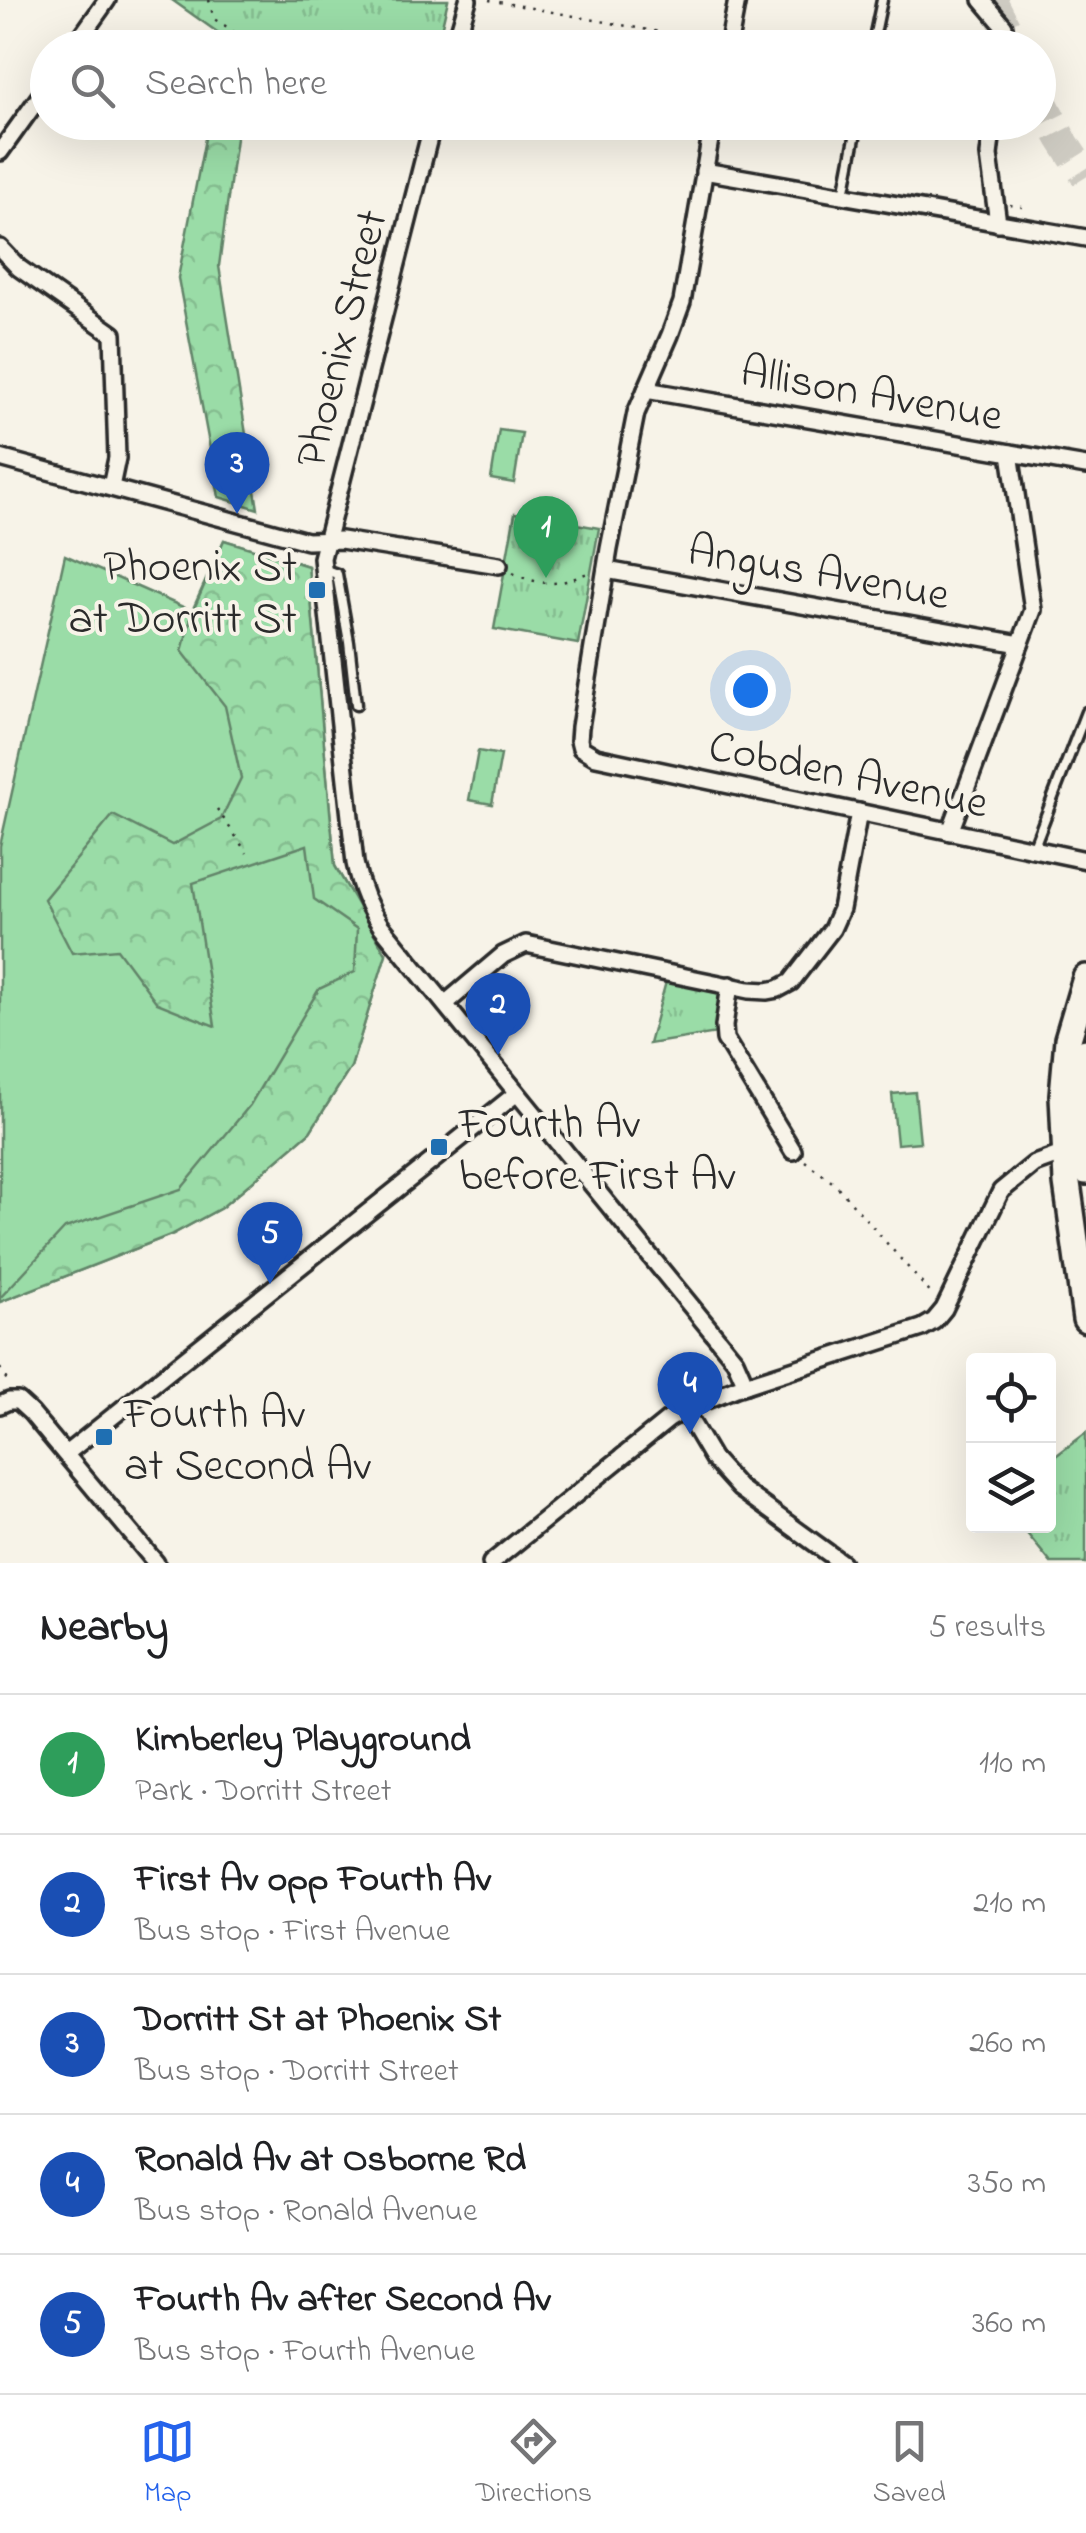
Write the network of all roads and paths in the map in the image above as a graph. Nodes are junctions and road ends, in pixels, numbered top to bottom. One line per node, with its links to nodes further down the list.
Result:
1 (107, 0): 8 (street)
2 (209, 0): 9 (path)
3 (468, 0): 10 (street)
4 (490, 0): 11 (path)
5 (737, 0): 12 (street)
6 (882, 0): 13 (lane)
7 (982, 0): 14 (street)
8 (86, 30)
9 (232, 30)
10 (459, 30)
11 (645, 30)
12 (731, 30)
13 (876, 30)
14 (1004, 30)
15 (30, 110): 20 (street)
16 (428, 140): 33 (street, Phoenix Street)
17 (710, 140): 21 (street)
18 (855, 140): 22 (lane)
19 (991, 140): 25 (street)
20 (0, 152)
21 (704, 171): 22 (street); 28 (street)
22 (844, 196): 25 (street)
23 (1010, 205): 24 (path)
24 (1022, 208)
25 (998, 223): 26 (street)
26 (1086, 238)
27 (0, 248): 32 (street)
28 (646, 390): 29 (street, Allison Avenue); 36 (street)
29 (1010, 453): 31 (street, Allison Avenue); 37 (street)
30 (0, 458): 32 (street)
31 (1086, 466)
32 (111, 487): 33 (street)
33 (325, 542): 34 (street); 35 (street, Phoenix Street)
34 (499, 566): 36 (path)
35 (323, 569): 38 (lane); 48 (street, Phoenix Street)
36 (606, 570): 37 (street, Angus Avenue); 41 (street, Cobden Avenue)
37 (1020, 644): 42 (street)
38 (356, 704)
39 (1086, 712): 43 (lane)
40 (217, 809): 44 (path)
41 (859, 812): 42 (street, Cobden Avenue); 47 (street)
42 (950, 832): 43 (street, Cobden Avenue)
43 (1033, 849): 45 (street, Cobden Avenue)
44 (246, 853)
45 (1086, 860)
46 (1086, 978): 49 (main road)
47 (730, 985): 48 (street); 51 (street)
48 (446, 1004): 50 (street, Phoenix Street)
49 (1080, 1067): 52 (main road)
50 (518, 1093): 57 (street, Phoenix Street); 60 (street)
51 (793, 1152)
52 (1078, 1157): 55 (main road); 57 (street)
53 (808, 1164): 54 (path)
54 (934, 1298)
55 (1086, 1320)
56 (0, 1368): 58 (path)
57 (746, 1386): 59 (street)
58 (7, 1403): 60 (street)
59 (684, 1410): 62 (street); 63 (street)
60 (67, 1453): 61 (street)
61 (153, 1562)
62 (491, 1563)
63 (842, 1563)

